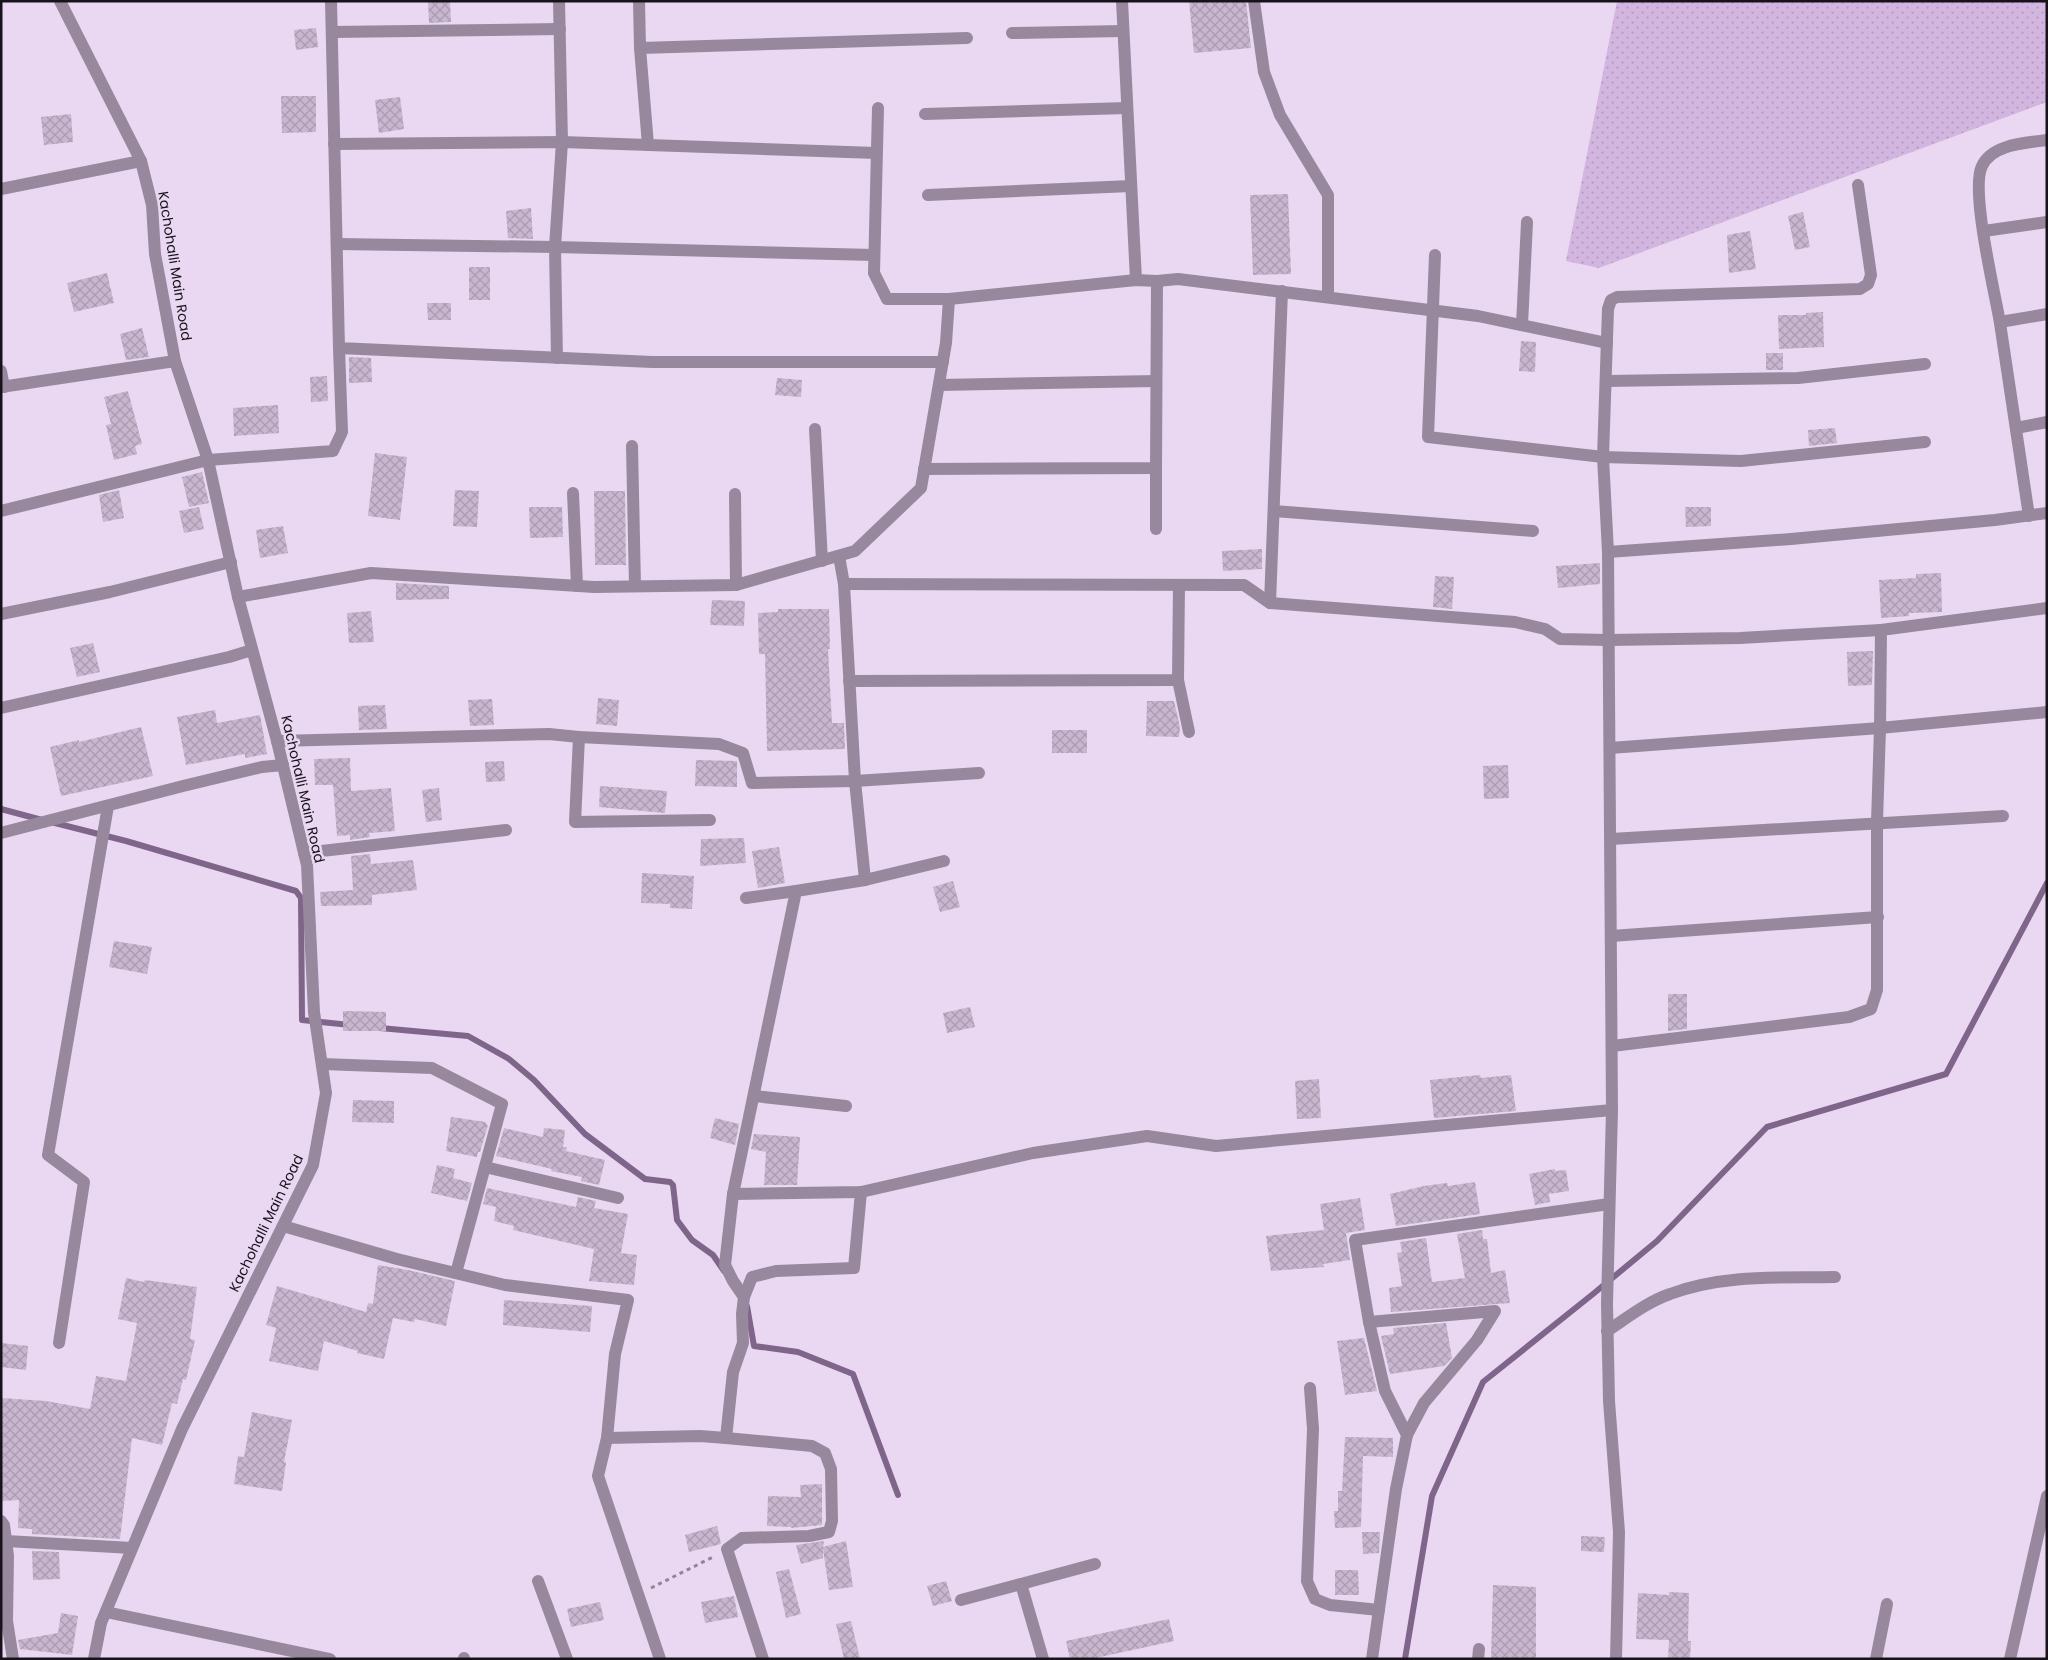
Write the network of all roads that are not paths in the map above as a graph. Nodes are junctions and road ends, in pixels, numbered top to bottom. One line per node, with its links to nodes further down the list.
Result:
1 (60, 1): 21 (street, Kachohalli Main Road)
2 (331, 1): 9 (street)
3 (559, 1): 7 (street)
4 (639, 1): 12 (street)
5 (1122, 1): 8 (street)
6 (1254, 1): 36 (street)
7 (560, 28): 9 (street); 17 (street)
8 (1123, 31): 10 (street); 14 (street)
9 (332, 32): 18 (street)
10 (1012, 33)
11 (967, 38): 12 (street)
12 (640, 48): 19 (street)
13 (878, 108): 20 (street)
14 (1127, 108): 15 (street); 23 (street)
15 (925, 114)
16 (2047, 140): 28 (street)
17 (562, 142): 18 (street); 19 (street); 30 (street)
18 (334, 144): 29 (street)
19 (648, 145): 20 (street)
20 (876, 153): 31 (street)
21 (141, 161): 24 (street); 45 (street, Kachohalli Main Road)
22 (1858, 185): 42 (street)
23 (1131, 186): 25 (street); 33 (street)
24 (1, 189)
25 (928, 195)
26 (1527, 222): 41 (street)
27 (2047, 222): 28 (street)
28 (1984, 231): 40 (street)
29 (337, 244): 30 (street); 43 (street)
30 (555, 247): 31 (street); 44 (street)
31 (874, 255): 37 (street)
32 (1435, 255): 38 (street)
33 (1136, 280): 34 (street); 37 (street)
34 (1157, 281): 35 (street); 49 (street)
35 (1282, 292): 36 (street); 65 (street)
36 (1328, 298): 38 (street)
37 (949, 299): 46 (street)
38 (1433, 310): 41 (street); 58 (street)
39 (2047, 314): 40 (street)
40 (2000, 322): 54 (street)
41 (1522, 325): 42 (street)
42 (1606, 343): 50 (street)
43 (339, 348): 44 (street); 59 (street)
44 (557, 358): 46 (street)
45 (174, 361): 52 (street); 59 (street, Kachohalli Main Road)
46 (943, 362): 51 (street)
47 (1925, 364): 50 (street)
48 (1, 372): 52 (street)
49 (1156, 381): 51 (street); 60 (street)
50 (1607, 381): 58 (street)
51 (939, 385): 61 (street)
52 (3, 387)
53 (2047, 422): 54 (street)
54 (2016, 428): 67 (street)
55 (815, 429): 72 (street)
56 (1925, 442): 58 (street)
57 (632, 446): 78 (street)
58 (1603, 457): 70 (street)
59 (208, 460): 64 (street); 73 (street, Kachohalli Main Road)
60 (1156, 468): 61 (street); 68 (street)
61 (924, 469): 71 (street)
62 (573, 493): 77 (street)
63 (735, 494): 75 (street)
64 (1, 511)
65 (1274, 512): 69 (street); 80 (street)
66 (2047, 513): 67 (street)
67 (2029, 516): 70 (street)
68 (1156, 529)
69 (1533, 531)
70 (1608, 552): 84 (street)
71 (839, 556): 72 (street); 74 (street)
72 (822, 561): 75 (street)
73 (231, 562): 79 (street, Kachohalli Main Road); 82 (street)
74 (844, 584): 76 (street); 87 (street)
75 (736, 585): 78 (street)
76 (1179, 585): 80 (street); 86 (street)
77 (577, 586): 78 (street); 79 (street)
78 (635, 586)
79 (238, 596): 85 (street, Kachohalli Main Road)
80 (1270, 603): 84 (street)
81 (2047, 608): 83 (street)
82 (1, 614)
83 (1881, 630): 84 (street); 90 (street)
84 (1609, 640): 94 (street)
85 (252, 650): 88 (street); 93 (street, Kachohalli Main Road)
86 (1178, 680): 87 (street); 91 (street)
87 (849, 682): 97 (street)
88 (1, 708)
89 (2047, 712): 90 (street)
90 (1880, 728): 94 (street); 101 (street)
91 (1189, 732)
92 (579, 737): 93 (street); 97 (street); 100 (street)
93 (277, 740): 95 (street, Kachohalli Main Road)
94 (1610, 748): 104 (street)
95 (282, 764): 98 (street); 105 (street, Kachohalli Main Road)
96 (979, 772): 97 (street)
97 (855, 781): 107 (street)
98 (108, 806): 103 (street); 128 (street)
99 (2003, 816): 101 (street)
100 (710, 820)
101 (1876, 822): 104 (street); 110 (street)
102 (506, 830): 105 (street)
103 (1, 833)
104 (1610, 839): 111 (street)
105 (304, 853): 113 (street, Kachohalli Main Road)
106 (944, 861): 107 (street)
107 (865, 880): 108 (street)
108 (796, 891): 109 (street); 114 (street)
109 (746, 898)
110 (1878, 917): 111 (street); 112 (street)
111 (1611, 936): 112 (street)
112 (1612, 1046): 116 (street)
113 (322, 1064): 117 (street); 122 (street, Kachohalli Main Road)
114 (754, 1096): 115 (street); 119 (street)
115 (846, 1106)
116 (1612, 1110): 118 (street); 121 (street)
117 (485, 1167): 120 (street); 123 (street)
118 (861, 1192): 119 (street); 125 (street)
119 (734, 1194): 125 (street)
120 (618, 1198)
121 (1609, 1204): 126 (street); 127 (street)
122 (283, 1226): 123 (street); 136 (street, Kachohalli Main Road)
123 (456, 1273): 131 (street)
124 (1835, 1277): 127 (street)
125 (744, 1297): 132 (street)
126 (1369, 1322): 130 (street); 130 (street)
127 (1607, 1331): 152 (street)
128 (59, 1343)
129 (1310, 1388): 142 (street)
130 (1407, 1435): 142 (street)
131 (607, 1438): 132 (street); 148 (street)
132 (726, 1438): 149 (street)
133 (2047, 1496): 154 (street)
134 (1, 1521): 135 (street)
135 (6, 1541): 136 (street); 144 (street)
136 (132, 1548): 143 (street, Kachohalli Main Road)
137 (1095, 1564): 139 (street)
138 (538, 1581): 147 (street)
139 (1021, 1584): 140 (street); 150 (street)
140 (962, 1600)
141 (1887, 1604): 153 (street)
142 (1379, 1610): 151 (street)
143 (106, 1612): 145 (street, Kachohalli Main Road); 146 (street)
144 (13, 1659)
145 (94, 1659)
146 (330, 1659)
147 (567, 1659)
148 (660, 1659)
149 (763, 1659)
150 (1043, 1659)
151 (1372, 1659)
152 (1616, 1659)
153 (1876, 1659)
154 (2010, 1659)

